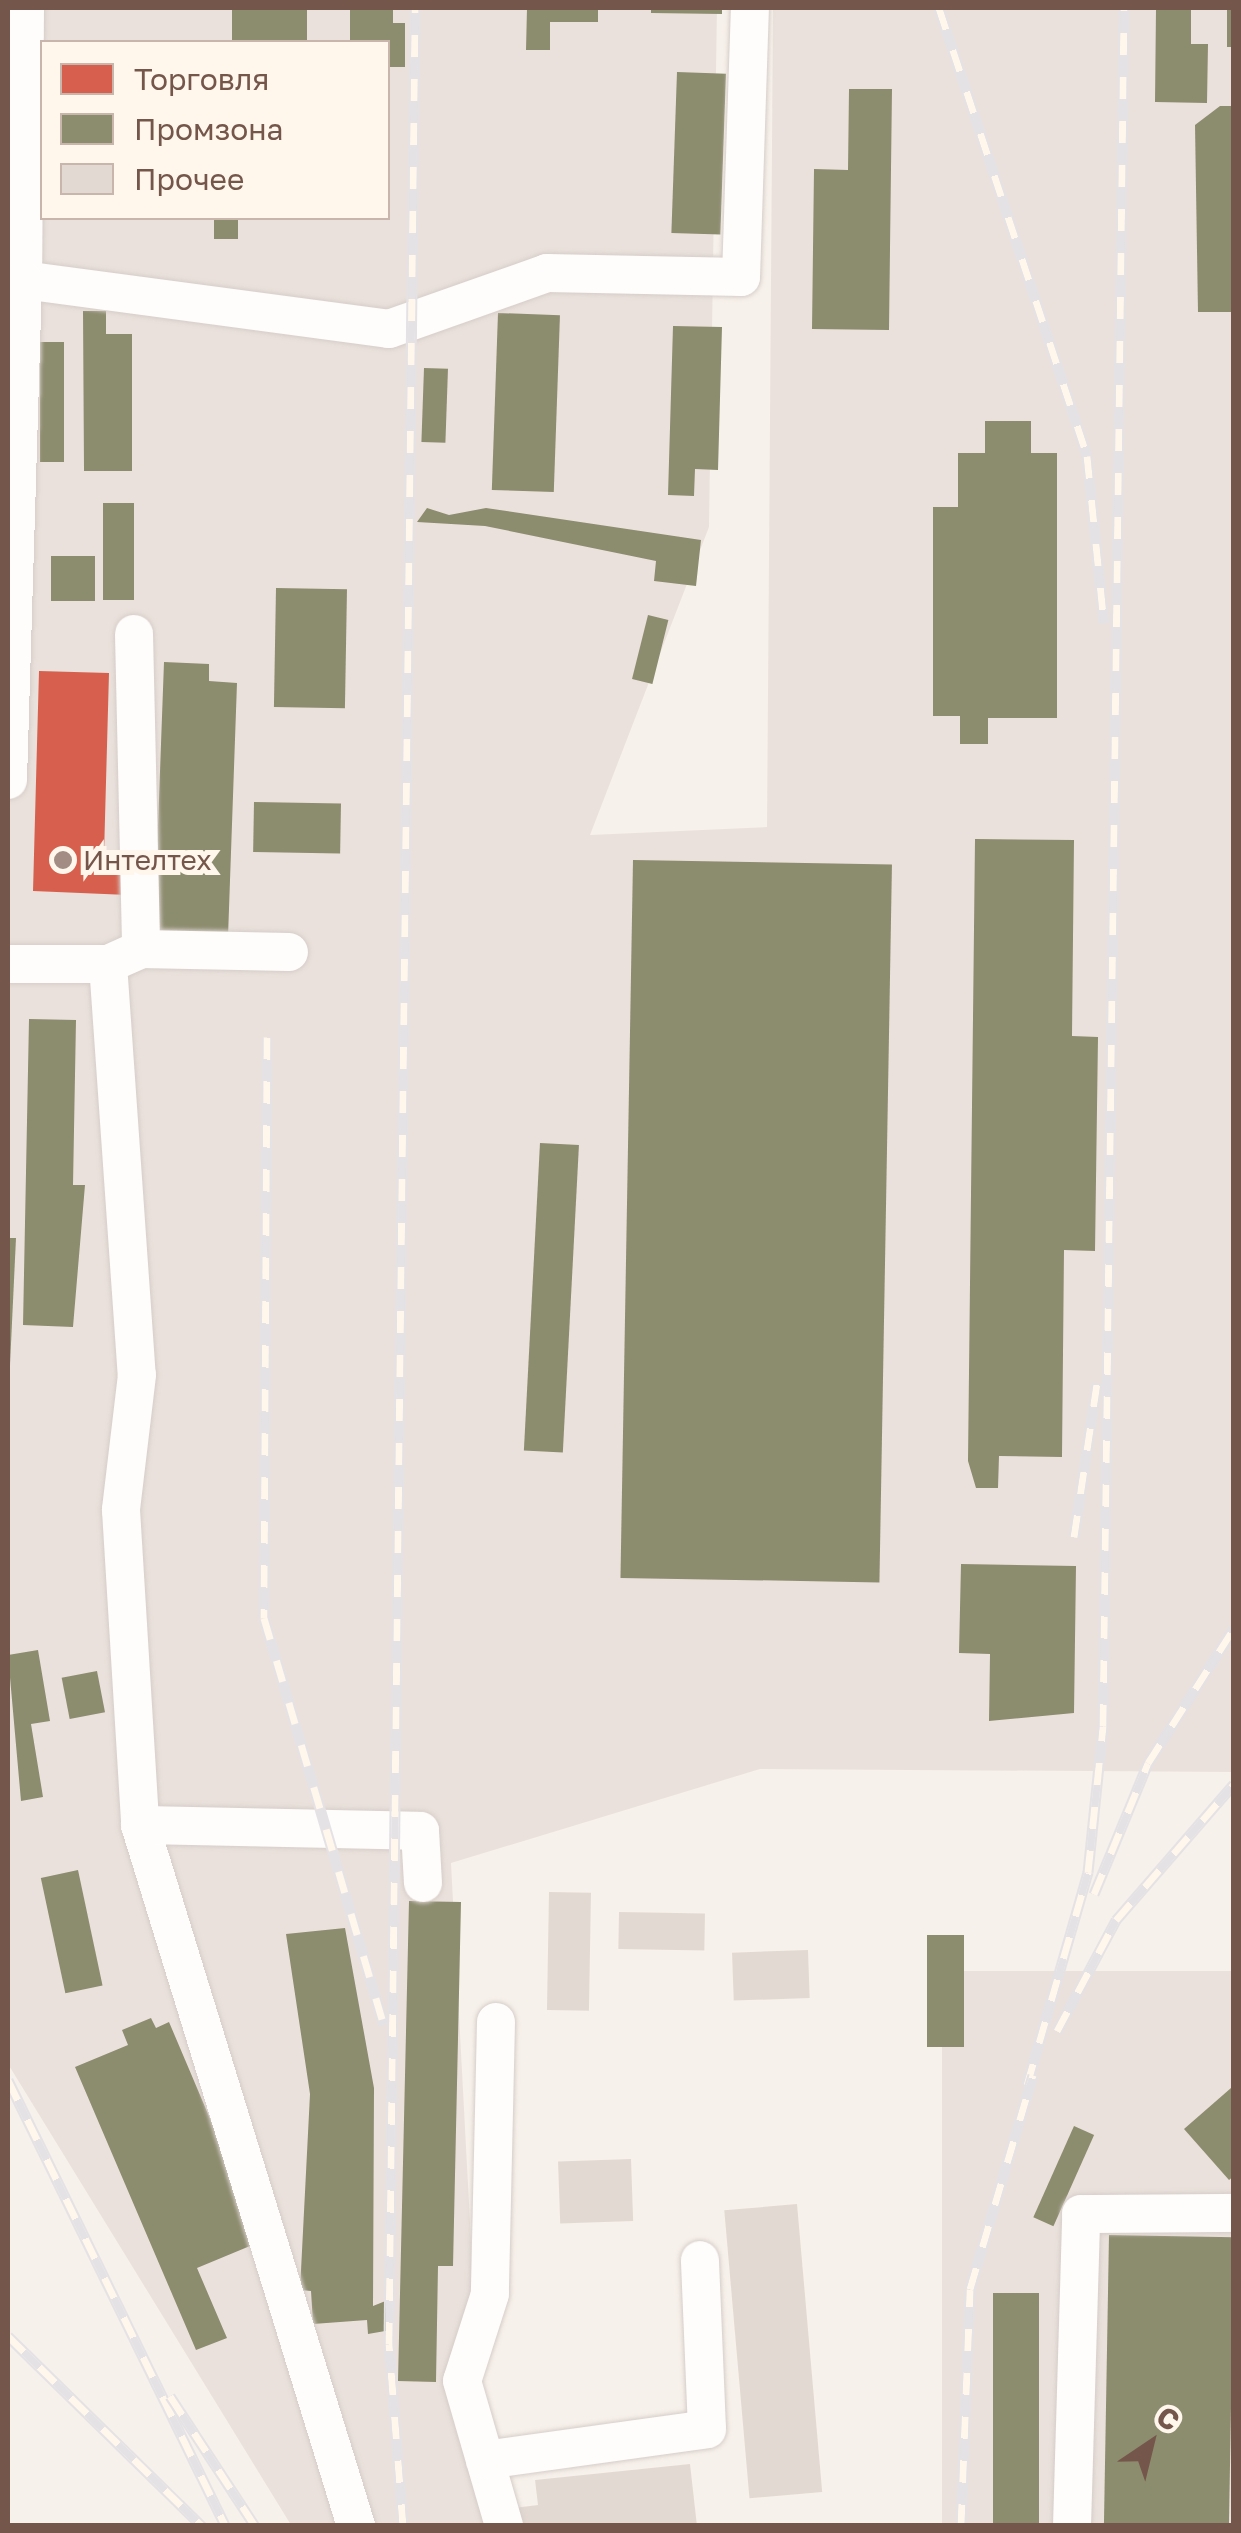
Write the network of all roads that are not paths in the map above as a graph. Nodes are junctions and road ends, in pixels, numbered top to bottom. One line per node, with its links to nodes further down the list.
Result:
1 (25, 8): 3 (lane)
2 (750, 8): 3 (lane)
3 (23, 280): 5 (lane)
4 (134, 634): 7 (lane)
5 (8, 780)
6 (289, 952): 7 (lane)
7 (124, 957): 8 (lane); 9 (lane)
8 (8, 964)
9 (140, 1825): 10 (lane); 15 (lane)
10 (424, 1883)
11 (496, 2022): 14 (lane)
12 (1234, 2213): 17 (lane)
13 (700, 2260): 14 (lane)
14 (485, 2460): 16 (lane)
15 (356, 2526)
16 (504, 2526)
17 (1072, 2526)

